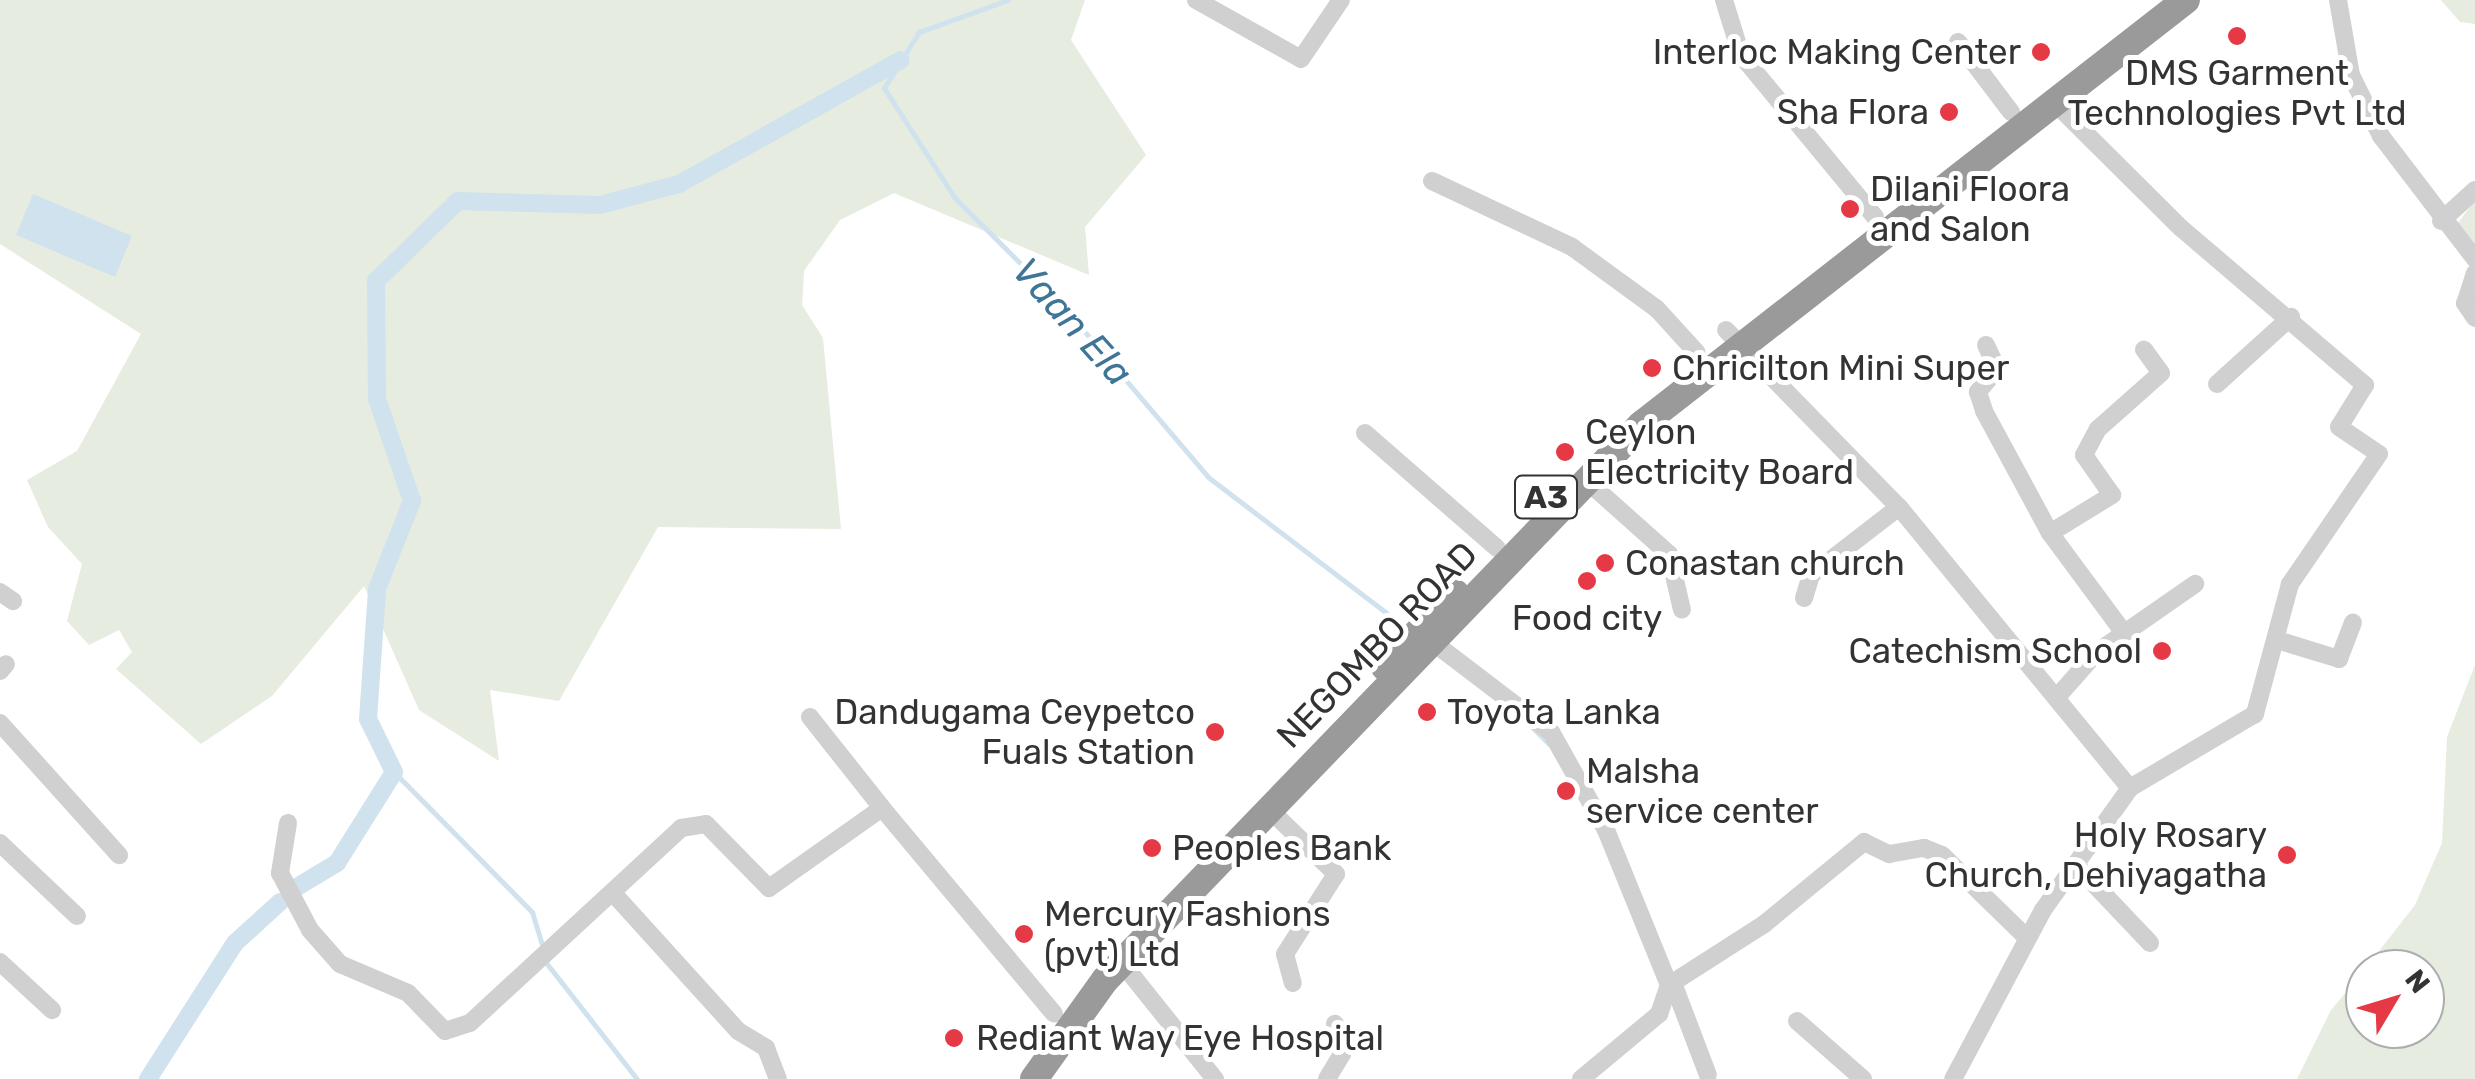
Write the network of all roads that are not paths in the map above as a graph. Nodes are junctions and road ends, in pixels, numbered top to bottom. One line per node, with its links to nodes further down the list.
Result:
1 (1196, 0): 2 (street)
2 (1341, 0)
3 (1724, 0): 12 (street)
4 (2159, 0): 9 (highway, NEGOMBO ROAD / A3)
5 (2186, 0): 8 (highway, NEGOMBO ROAD / A3)
6 (2338, 0): 13 (street)
7 (1958, 42): 9 (street)
8 (2054, 102): 16 (street); 18 (highway, NEGOMBO ROAD / A3)
9 (2011, 112): 12 (highway, NEGOMBO ROAD / A3)
10 (1432, 181): 21 (street)
11 (2475, 190): 13 (street)
12 (1875, 217): 18 (highway, NEGOMBO ROAD / A3)
13 (2441, 221): 14 (street)
14 (2475, 259)
15 (2475, 273): 17 (street)
16 (2291, 317): 22 (street); 33 (street)
17 (2475, 318)
18 (1731, 337): 21 (highway, NEGOMBO ROAD / A3); 24 (highway, NEGOMBO ROAD / A3); 25 (street)
19 (1986, 345): 26 (street)
20 (2144, 350): 26 (street)
21 (1697, 353): 27 (highway, NEGOMBO ROAD / A3)
22 (2217, 384)
23 (1365, 433): 27 (street)
24 (1587, 481): 30 (street); 34 (highway, NEGOMBO ROAD / A3)
25 (1899, 507): 29 (street); 35 (street)
26 (2050, 533): 32 (street)
27 (1497, 548): 54 (highway, NEGOMBO ROAD / A3)
28 (2196, 584): 32 (street)
29 (1804, 598)
30 (1682, 610)
31 (2353, 623): 33 (street)
32 (2124, 633): 35 (street)
33 (2276, 640): 38 (street)
34 (1434, 643): 40 (highway, NEGOMBO ROAD / A3); 52 (street)
35 (2056, 697): 38 (street)
36 (810, 718): 39 (street)
37 (0, 723): 43 (street)
38 (2130, 788): 44 (street)
39 (882, 808): 45 (street); 54 (street)
40 (1270, 810): 50 (highway, NEGOMBO ROAD / A3); 51 (street)
41 (288, 823): 45 (street)
42 (0, 843): 46 (street)
43 (119, 855)
44 (2075, 864): 47 (street); 48 (street)
45 (614, 893): 58 (street)
46 (76, 916)
47 (2026, 938): 52 (street); 65 (street)
48 (2150, 944)
49 (0, 962): 53 (street)
50 (1122, 962): 60 (highway, NEGOMBO ROAD / A3); 61 (street)
51 (1293, 983)
52 (1671, 984): 57 (street); 63 (street)
53 (52, 1010)
54 (1054, 1014): 59 (highway, NEGOMBO ROAD / A3)
55 (1797, 1022): 64 (street)
56 (1336, 1024): 62 (street)
57 (1708, 1075)
58 (778, 1079)
59 (1014, 1079)
60 (1034, 1079)
61 (1216, 1079)
62 (1326, 1079)
63 (1581, 1079)
64 (1862, 1079)
65 (1953, 1079)

